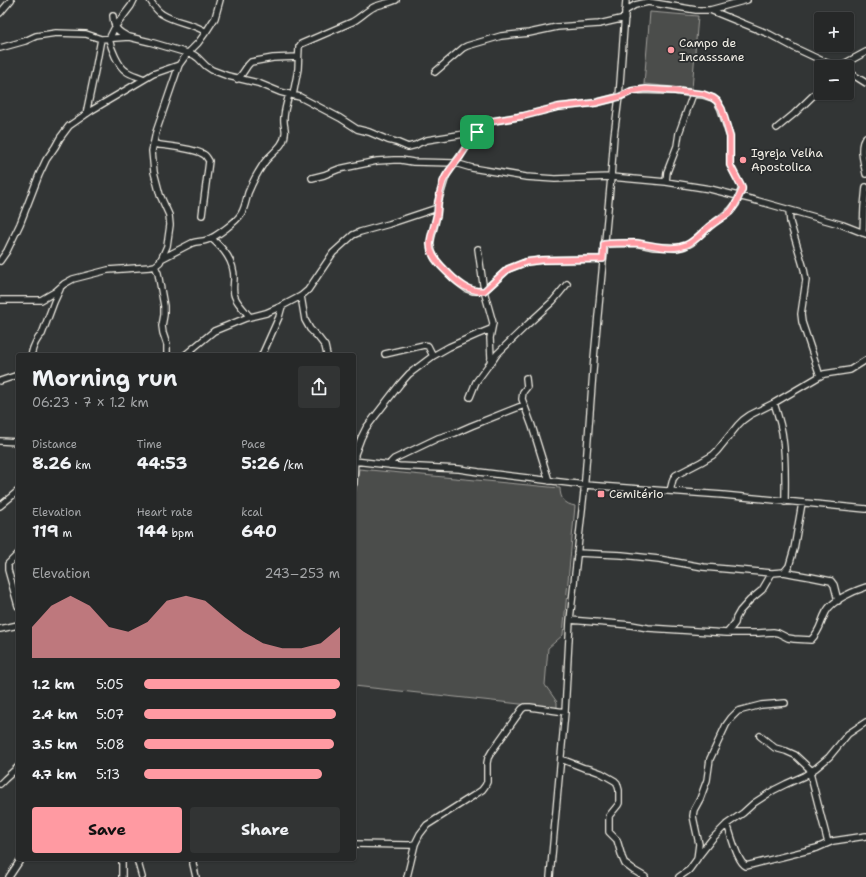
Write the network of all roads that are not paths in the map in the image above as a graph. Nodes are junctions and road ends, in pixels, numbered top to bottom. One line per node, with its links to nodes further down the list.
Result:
1 (12, 0): 11 (street)
2 (134, 0): 14 (street)
3 (150, 0): 15 (street)
4 (220, 0): 15 (street)
5 (396, 0): 22 (street)
6 (625, 0): 10 (street)
7 (747, 0): 9 (street)
8 (646, 1): 9 (street); 10 (street)
9 (710, 10): 23 (street)
10 (625, 11): 13 (street)
11 (0, 13)
12 (113, 16): 14 (street)
13 (625, 18): 26 (street); 34 (street)
14 (115, 27): 16 (street); 18 (street)
15 (206, 32): 21 (street)
16 (129, 37): 18 (street); 21 (street)
17 (101, 39): 18 (street); 19 (street); 35 (street)
18 (109, 39): 28 (street)
19 (0, 48)
20 (866, 52): 24 (street)
21 (187, 54): 25 (street); 29 (street)
22 (298, 57): 29 (street); 32 (street)
23 (820, 60)
24 (851, 60)
25 (178, 65): 28 (street); 39 (street)
26 (435, 72)
27 (854, 75): 30 (street)
28 (144, 79): 35 (street)
29 (237, 79): 32 (street)
30 (866, 83)
31 (693, 94): 34 (street); 44 (street); 46 (street)
32 (291, 95): 37 (street); 51 (street)
33 (814, 95): 36 (street)
34 (619, 97): 37 (street); 43 (street)
35 (86, 114): 56 (street)
36 (777, 128)
37 (477, 132): 40 (street)
38 (866, 137): 41 (street)
39 (153, 144): 49 (street); 55 (street)
40 (455, 163): 42 (street); 43 (street); 47 (street)
41 (866, 174)
42 (312, 178)
43 (611, 178): 44 (street); 52 (street)
44 (666, 182): 46 (street)
45 (866, 187): 50 (street)
46 (739, 197): 48 (street); 52 (street)
47 (437, 208): 60 (street); 61 (street)
48 (789, 211): 50 (street); 76 (street)
49 (202, 215)
50 (864, 234)
51 (211, 238): 55 (street); 64 (street)
52 (604, 244): 54 (street)
53 (478, 249): 60 (street)
54 (603, 259): 60 (street); 88 (street)
55 (161, 260): 57 (street)
56 (0, 262)
57 (155, 266): 59 (street); 67 (street)
58 (567, 284): 74 (street)
59 (60, 288): 62 (street); 66 (street)
60 (484, 291): 65 (street)
61 (302, 296): 63 (street); 70 (street)
62 (0, 300)
63 (282, 306): 64 (street); 69 (street)
64 (250, 317): 68 (street)
65 (491, 330): 72 (street); 74 (street)
66 (31, 353)
67 (167, 353)
68 (187, 353)
69 (263, 353)
70 (327, 353)
71 (385, 354): 72 (street)
72 (432, 356): 84 (street)
73 (866, 360): 76 (street)
74 (490, 363): 79 (street)
75 (16, 376): 78 (street)
76 (820, 376): 80 (street)
77 (526, 378): 81 (street)
78 (0, 381)
79 (470, 397)
80 (774, 403): 89 (street); 91 (street)
81 (524, 405): 86 (street); 87 (street)
82 (0, 441): 83 (street)
83 (16, 442)
84 (356, 451)
85 (356, 461): 86 (street)
86 (389, 465): 87 (street)
87 (549, 481): 88 (street)
88 (585, 485): 89 (street); 95 (street)
89 (670, 491): 91 (street)
90 (16, 493): 93 (street)
91 (785, 502): 92 (street)
92 (802, 503): 94 (street); 97 (street)
93 (0, 506)
94 (866, 509)
95 (577, 553): 98 (street); 102 (street)
96 (16, 556): 100 (street)
97 (784, 572): 98 (street); 101 (street)
98 (772, 573): 105 (street)
99 (866, 587): 101 (street)
100 (16, 599)
101 (838, 601): 105 (street)
102 (570, 620): 105 (street); 107 (street)
103 (16, 625): 104 (street)
104 (0, 629)
105 (727, 633)
106 (785, 703): 116 (street)
107 (565, 712): 110 (street); 119 (street)
108 (866, 722): 112 (street)
109 (760, 736): 112 (street)
110 (561, 759): 131 (street); 132 (street)
111 (16, 769): 113 (street)
112 (811, 772): 114 (street); 120 (street)
113 (0, 784)
114 (728, 824): 117 (street); 120 (street)
115 (866, 836): 120 (street)
116 (699, 840): 117 (street); 121 (street)
117 (709, 843): 121 (street)
118 (356, 844): 119 (street)
119 (414, 844): 130 (street)
120 (828, 844)
121 (697, 859): 133 (street)
122 (20, 861): 127 (street)
123 (122, 861): 126 (street)
124 (138, 861): 128 (street)
125 (193, 861): 129 (street)
126 (120, 875)
127 (9, 877)
128 (142, 877)
129 (196, 877)
130 (407, 877)
131 (550, 877)
132 (645, 877)
133 (679, 877)

